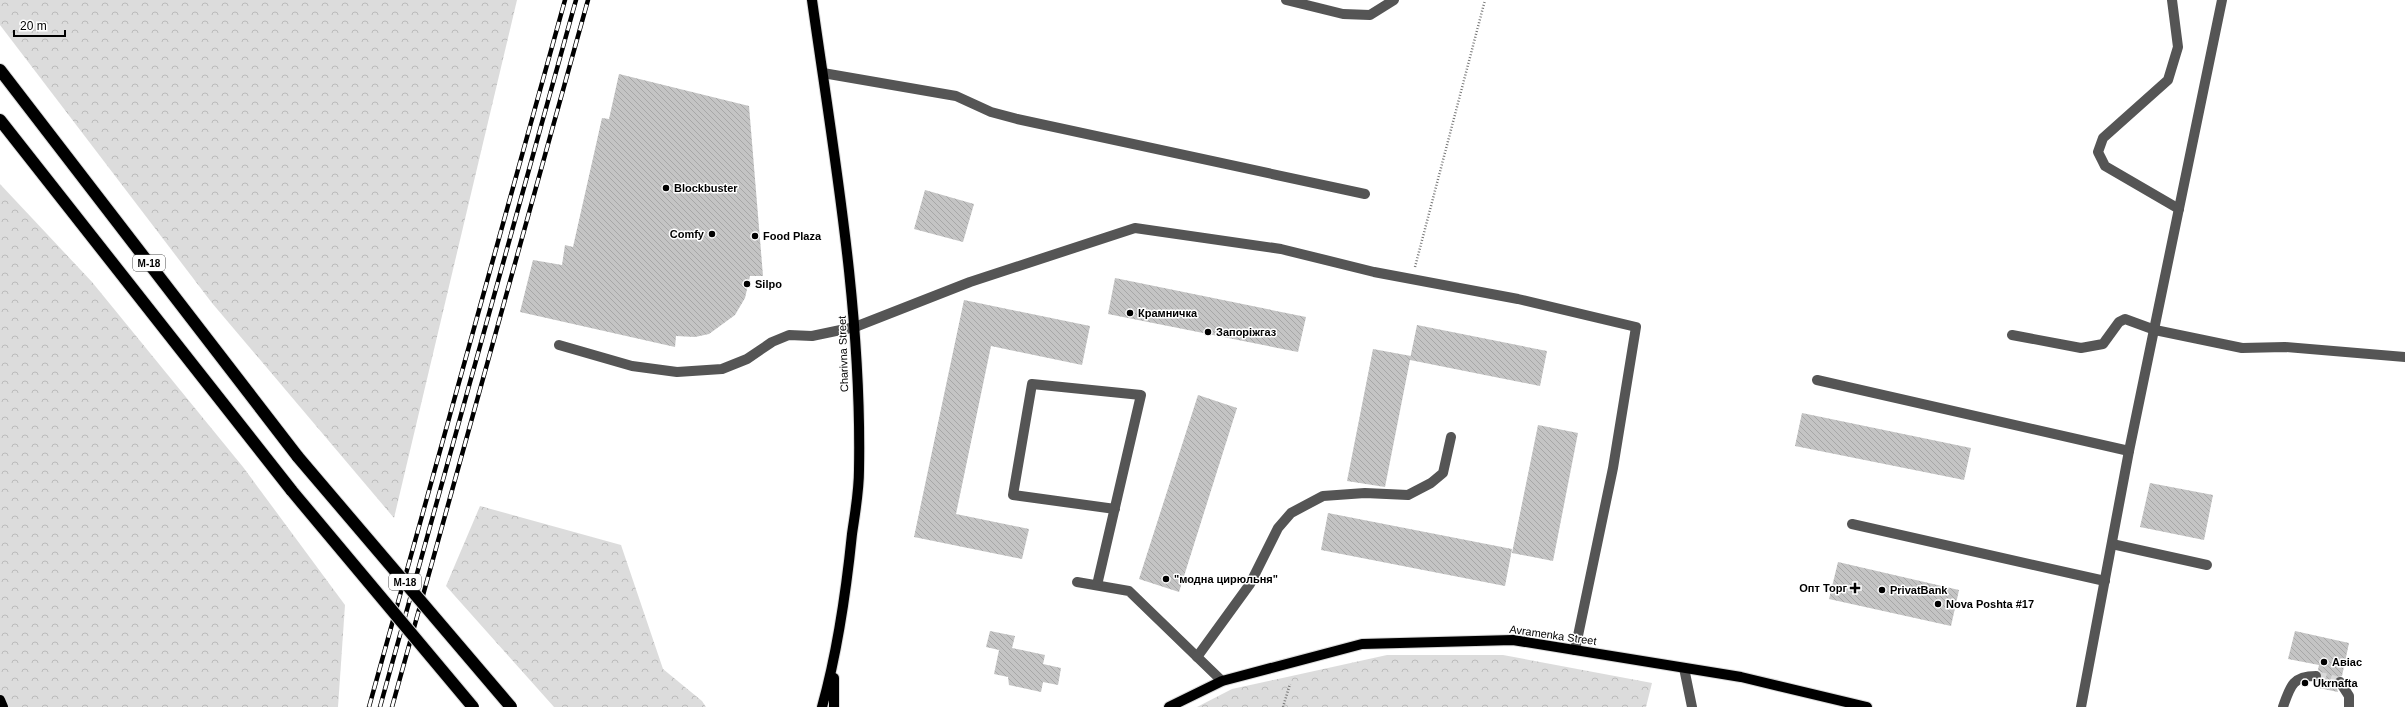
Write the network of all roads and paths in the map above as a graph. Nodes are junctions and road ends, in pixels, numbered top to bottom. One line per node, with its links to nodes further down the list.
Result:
1 (812, 0): 8 (main road, Charivna Street)
2 (1286, 0): 3 (lane)
3 (1394, 0)
4 (1485, 0): 12 (path)
5 (2172, 0): 11 (lane)
6 (2222, 0): 11 (lane)
7 (0, 70): 39 (highway, М-18, bridge)
8 (823, 73): 10 (lane); 13 (main road, Charivna Street)
9 (0, 120): 38 (highway, М-18, bridge)
10 (1365, 194)
11 (2179, 209): 14 (lane)
12 (1412, 279): 13 (lane); 28 (lane)
13 (855, 327): 16 (lane); 30 (main road, Charivna Street)
14 (2154, 330): 15 (lane); 17 (lane); 20 (lane)
15 (2012, 334)
16 (559, 345)
17 (2405, 357)
18 (1817, 380): 20 (lane)
19 (1452, 437): 29 (lane)
20 (2129, 451): 23 (lane)
21 (1115, 509): 21 (lane); 27 (lane)
22 (1852, 524): 25 (lane)
23 (2112, 544): 24 (lane); 25 (lane)
24 (2207, 565)
25 (2105, 581): 46 (lane)
26 (1077, 582): 27 (lane)
27 (1097, 585): 29 (lane)
28 (1575, 650): 31 (main road, Avramenka Street); 33 (main road, Avramenka Street)
29 (1197, 657): 33 (lane)
30 (835, 662): 40 (main road, Charivna Street); 41 (main road)
31 (1684, 668): 44 (lane); 45 (main road, Avramenka Street)
32 (2316, 676): 47 (lane)
33 (1222, 681): 42 (main road, Avramenka Street)
34 (2340, 682): 48 (lane)
35 (1290, 684): 43 (path)
36 (0, 700): 37 (main road)
37 (3, 707)
38 (473, 707)
39 (511, 707)
40 (822, 707)
41 (834, 707)
42 (1169, 707)
43 (1283, 707)
44 (1692, 707)
45 (1867, 707)
46 (2081, 707)
47 (2283, 707)
48 (2349, 707)

